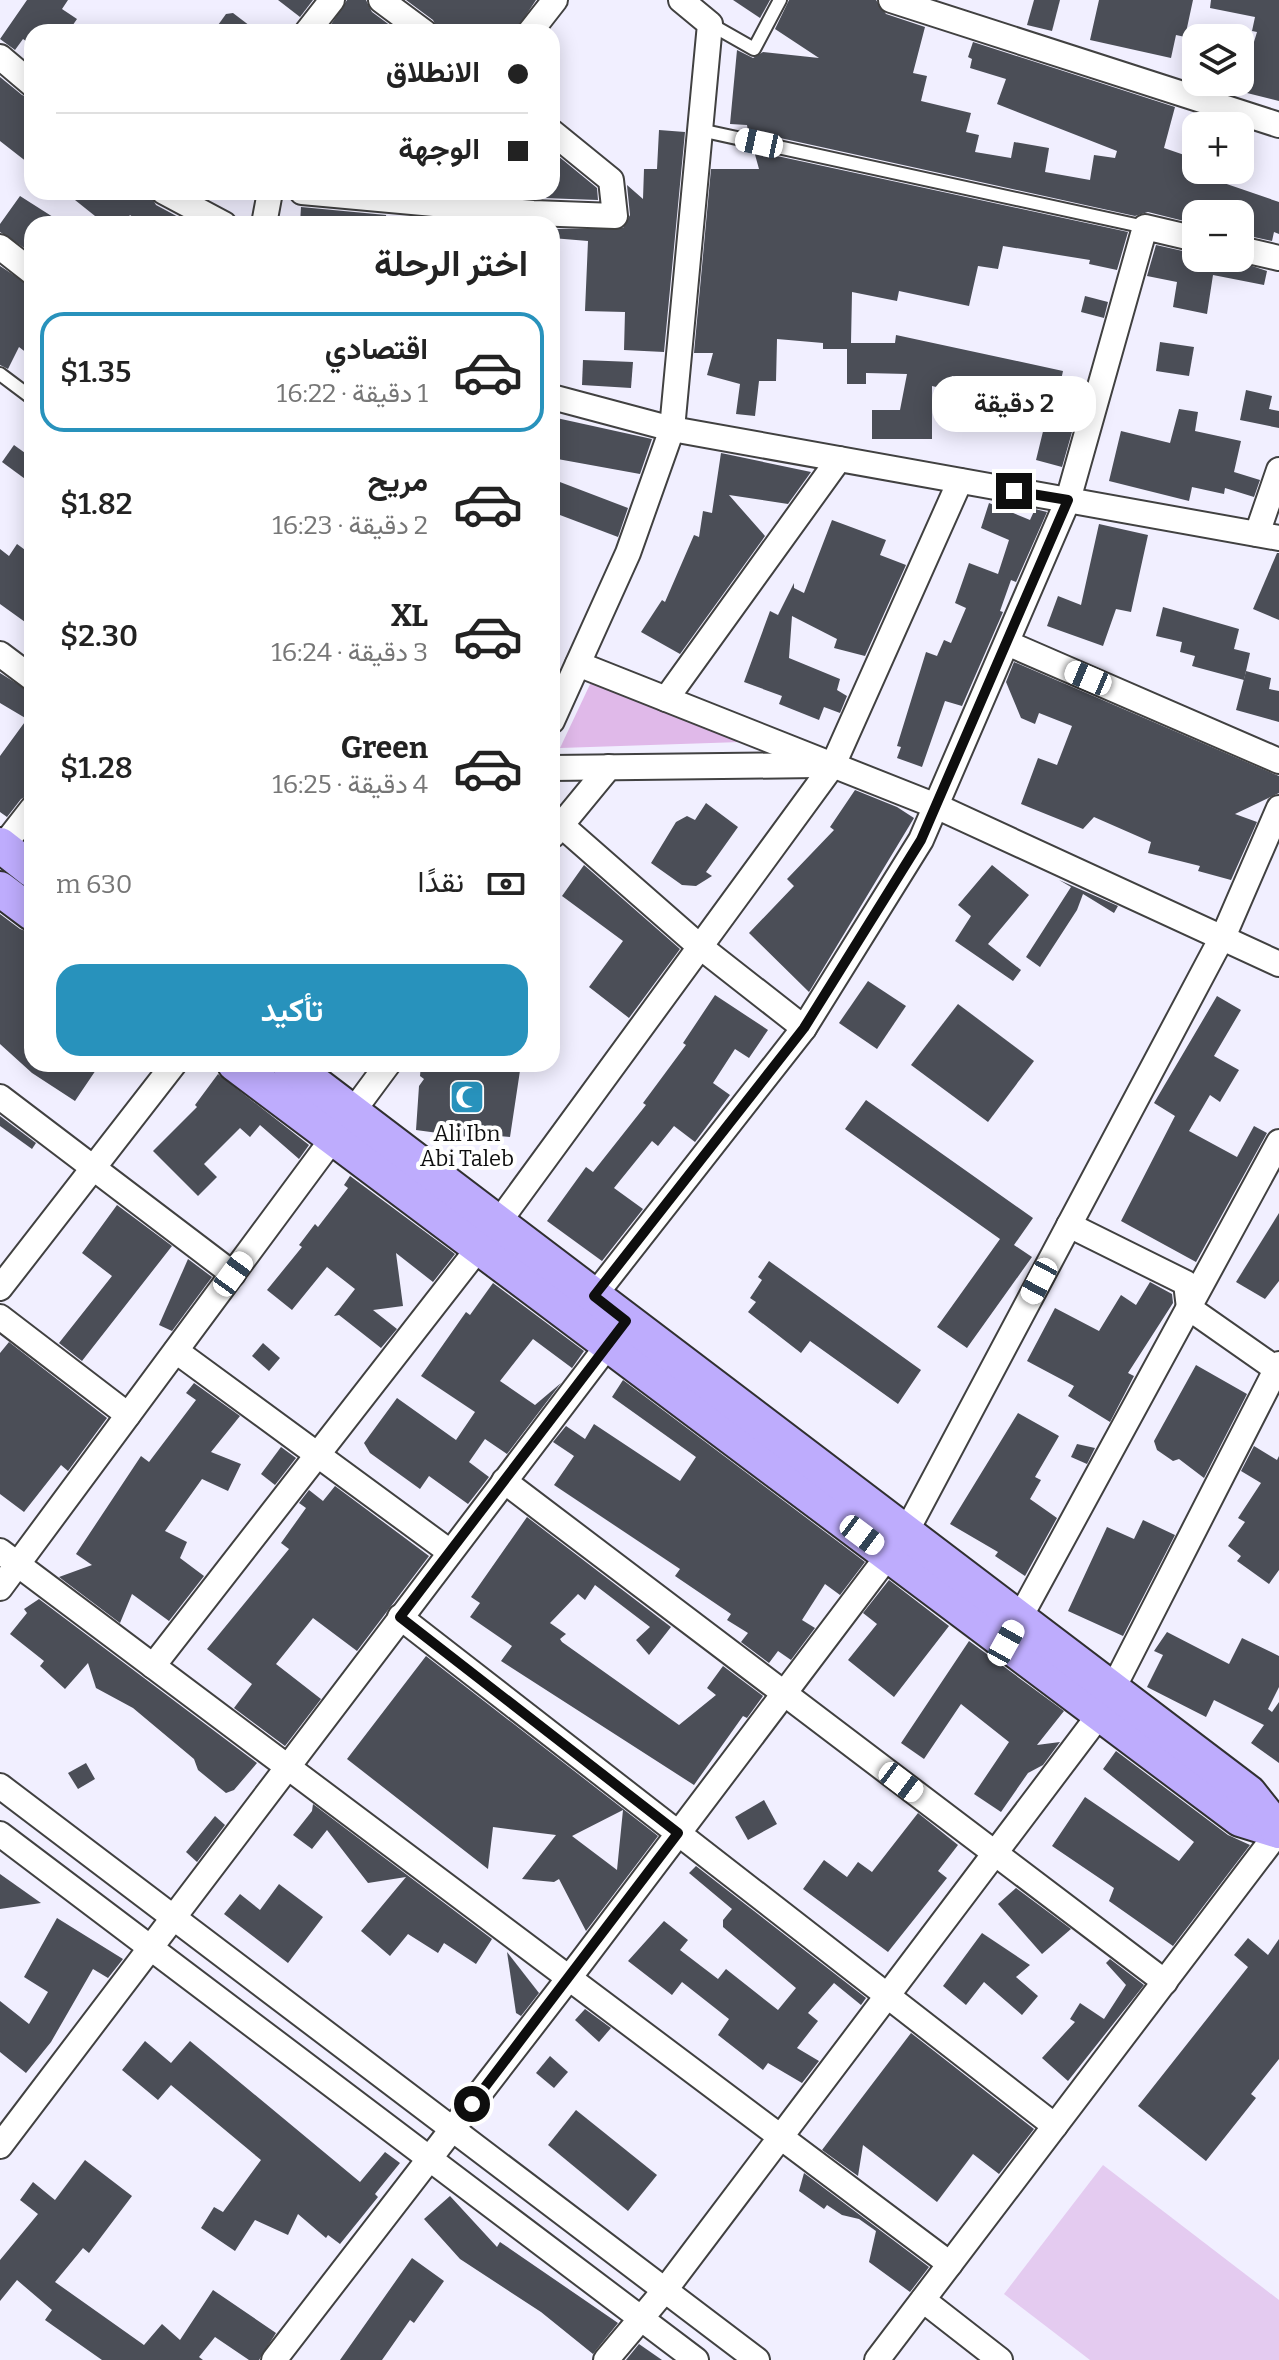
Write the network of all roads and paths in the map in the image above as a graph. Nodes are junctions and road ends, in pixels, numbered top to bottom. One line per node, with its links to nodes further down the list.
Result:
1 (332, 0): 7 (street)
2 (381, 0): 8 (street)
3 (555, 0): 9 (street)
4 (681, 0): 10 (street)
5 (780, 0): 10 (lane)
6 (891, 0): 13 (street)
7 (313, 24)
8 (413, 24)
9 (536, 24)
10 (710, 24): 14 (street)
11 (0, 57): 12 (street)
12 (24, 77)
13 (1279, 125)
14 (700, 130): 19 (lane); 28 (street)
15 (560, 139): 17 (street)
16 (182, 200): 18 (street)
17 (390, 200)
18 (210, 216)
19 (1145, 227): 20 (street); 32 (street)
20 (1182, 236)
21 (0, 247): 24 (street)
22 (1254, 252): 23 (street)
23 (1279, 258)
24 (24, 266)
25 (0, 374): 26 (lane)
26 (24, 392)
27 (560, 399): 28 (street)
28 (672, 429): 29 (street); 36 (street)
29 (839, 459): 31 (street); 38 (street)
30 (1279, 470): 33 (street)
31 (960, 481): 32 (street); 41 (street)
32 (1068, 500): 33 (street); 34 (street)
33 (1268, 536)
34 (1007, 643): 40 (street); 44 (street)
35 (0, 654): 37 (street)
36 (578, 664): 38 (street); 39 (street)
37 (24, 672)
38 (666, 699): 41 (street)
39 (560, 703)
40 (1279, 761)
41 (833, 765): 42 (street); 44 (street); 54 (street)
42 (609, 767): 43 (street); 47 (street)
43 (560, 768)
44 (936, 806): 53 (street); 56 (street)
45 (1279, 808): 53 (street)
46 (24, 819): 49 (street)
47 (560, 821)
48 (560, 830): 54 (street)
49 (1, 848): 50 (main road)
50 (24, 864)
51 (0, 889): 52 (main road)
52 (24, 907)
53 (1222, 938): 55 (street); 65 (street)
54 (698, 945): 56 (street); 66 (street)
55 (1279, 964)
56 (804, 1028): 69 (street)
57 (168, 1072): 64 (street)
58 (249, 1072): 62 (main road)
59 (296, 1072): 62 (main road)
60 (382, 1072): 62 (street)
61 (0, 1097): 64 (street)
62 (343, 1125): 66 (main road); 67 (street)
63 (1279, 1142): 70 (street)
64 (93, 1168): 67 (street); 68 (street)
65 (1069, 1225): 70 (street); 78 (street)
66 (488, 1235): 69 (main road); 72 (main road); 76 (street)
67 (233, 1274): 73 (street)
68 (0, 1288)
69 (594, 1296): 72 (main road)
70 (1189, 1308): 74 (street); 83 (street)
71 (0, 1317): 75 (street)
72 (617, 1332): 77 (street); 78 (main road)
73 (176, 1351): 75 (street); 76 (street)
74 (1278, 1368): 86 (street)
75 (128, 1415): 80 (street)
76 (317, 1455): 79 (street); 84 (street)
77 (504, 1481): 79 (street); 85 (street)
78 (896, 1543): 83 (main road); 85 (street)
79 (450, 1552): 82 (street)
80 (9, 1558): 81 (street); 84 (street)
81 (0, 1588)
82 (400, 1617): 87 (street); 90 (street)
83 (1012, 1631): 86 (main road)
84 (153, 1666): 87 (street)
85 (783, 1693): 90 (street); 92 (street)
86 (1107, 1702): 89 (main road); 92 (street)
87 (287, 1767): 93 (street); 95 (street)
88 (0, 1786): 93 (street)
89 (1279, 1831): 96 (street)
90 (678, 1833): 95 (street); 97 (street)
91 (0, 1834): 94 (street)
92 (995, 1854): 96 (street); 97 (street)
93 (172, 1917): 94 (street); 99 (street)
94 (149, 1946): 101 (street); 102 (street)
95 (569, 1978): 99 (street); 100 (street)
96 (1165, 1982): 98 (street)
97 (888, 1996): 98 (street); 100 (street)
98 (1055, 2126): 103 (street)
99 (453, 2129): 102 (street); 104 (street)
100 (781, 2137): 103 (street); 104 (street)
101 (0, 2146)
102 (428, 2159): 106 (street); 107 (street)
103 (950, 2264): 105 (street)
104 (665, 2290): 106 (street); 110 (street)
105 (923, 2300): 111 (street); 112 (street)
106 (640, 2318): 108 (street); 109 (street)
107 (274, 2360)
108 (606, 2360)
109 (696, 2360)
110 (757, 2360)
111 (877, 2360)
112 (1000, 2360)

